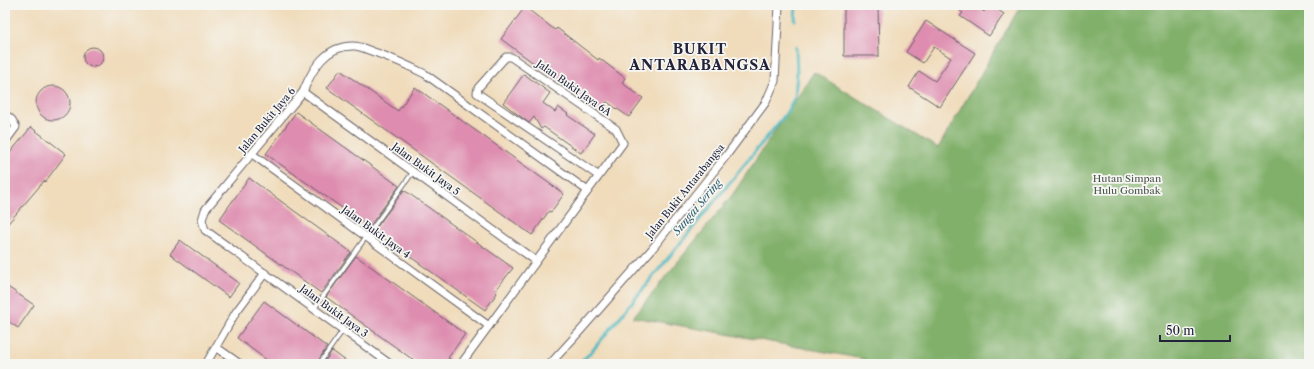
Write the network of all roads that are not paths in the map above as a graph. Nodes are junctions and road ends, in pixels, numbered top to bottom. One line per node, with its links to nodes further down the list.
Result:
1 (779, 5): 21 (street, Jalan Bukit Antarabangsa)
2 (304, 92): 5 (street, Jalan Bukit Jaya 6); 6 (street, Jalan Bukit Jaya 5); 8 (street, Jalan Bukit Jaya 6)
3 (5, 114): 4 (street)
4 (5, 142)
5 (252, 154): 9 (street, Jalan Bukit Jaya 4); 11 (street, Jalan Bukit Jaya 6)
6 (414, 172): 9 (lane); 10 (street, Jalan Bukit Jaya 5)
7 (599, 176): 7 (street, Jalan Bukit Jaya 6A); 8 (street)
8 (588, 191): 10 (street)
9 (366, 237): 12 (lane); 13 (street, Jalan Bukit Jaya 4)
10 (536, 261): 13 (street)
11 (265, 273): 12 (street, Jalan Bukit Jaya 3); 15 (street)
12 (314, 308): 14 (street, Jalan Bukit Jaya 3)
13 (489, 326): 20 (street)
14 (343, 330): 18 (lane); 19 (street, Jalan Bukit Jaya 3)
15 (216, 347): 16 (street); 17 (street)
16 (206, 364)
17 (240, 364)
18 (319, 364)
19 (390, 364)
20 (462, 364)
21 (550, 364)

